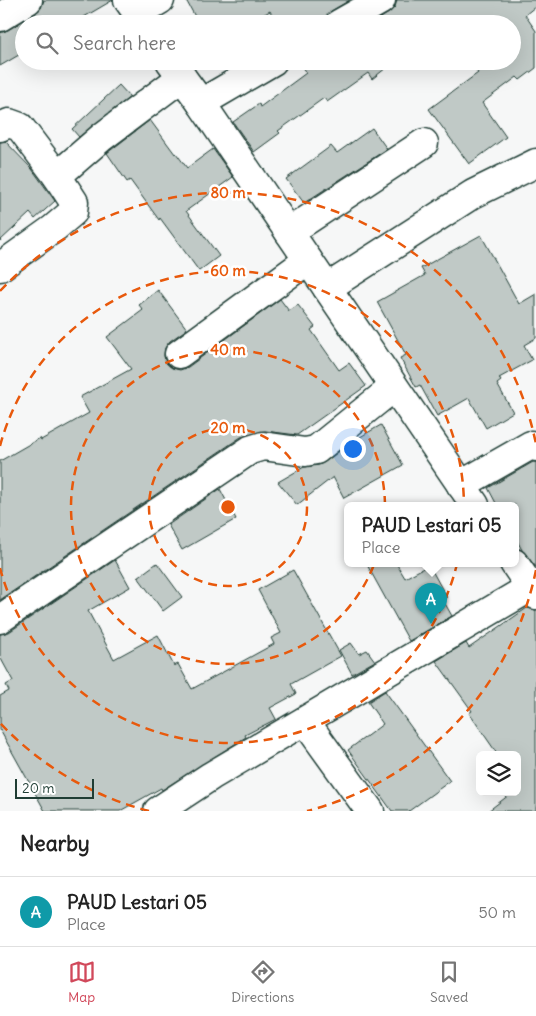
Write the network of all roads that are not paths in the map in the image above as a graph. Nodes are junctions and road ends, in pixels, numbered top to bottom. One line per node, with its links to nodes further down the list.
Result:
1 (28, 0): 4 (street)
2 (381, 0): 3 (street)
3 (355, 15)
4 (0, 17)
5 (175, 70): 12 (street)
6 (177, 70): 8 (street)
7 (258, 70): 8 (street)
8 (201, 103): 13 (street)
9 (0, 127): 12 (street)
10 (424, 143): 13 (street)
11 (536, 162): 16 (street)
12 (57, 176): 15 (street)
13 (289, 232): 14 (street)
14 (308, 260): 16 (street); 17 (street)
15 (0, 268)
16 (327, 288): 18 (street)
17 (179, 354)
18 (394, 386): 20 (street); 23 (street)
19 (536, 447): 20 (street)
20 (468, 495)
21 (517, 567): 22 (street)
22 (534, 588): 24 (street)
23 (0, 619)
24 (305, 721): 25 (street); 26 (street)
25 (158, 811)
26 (370, 811)

